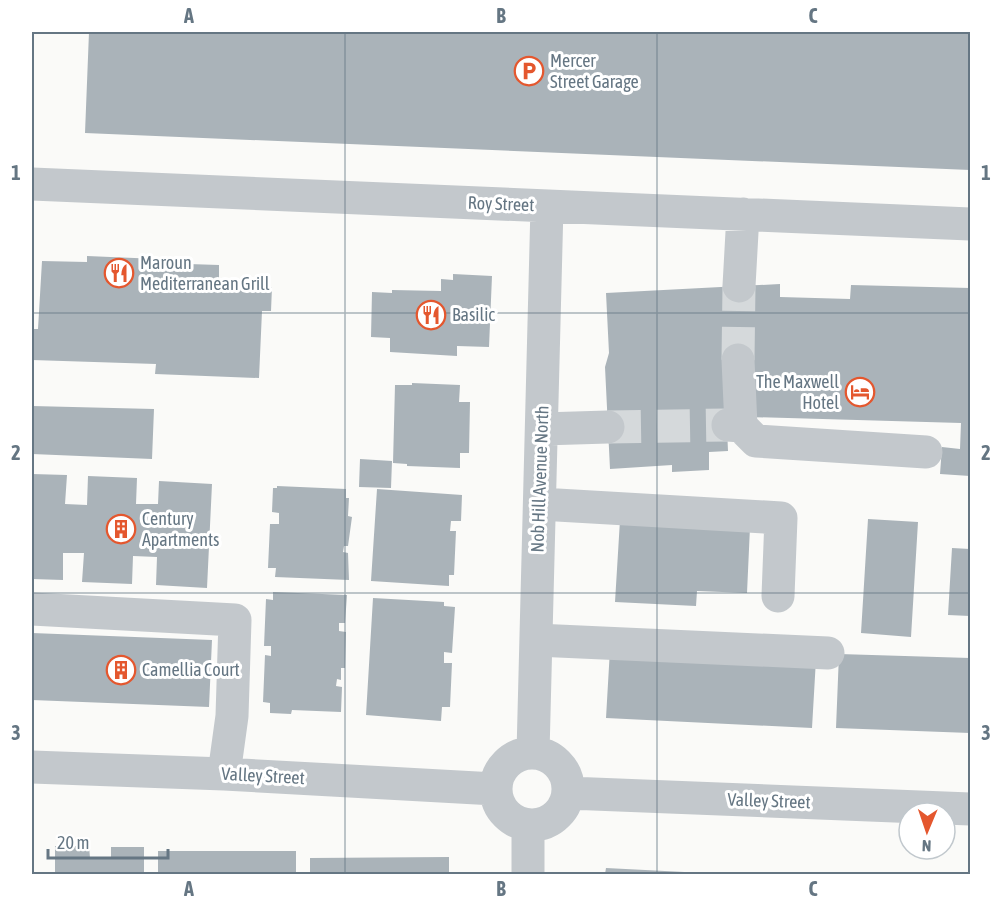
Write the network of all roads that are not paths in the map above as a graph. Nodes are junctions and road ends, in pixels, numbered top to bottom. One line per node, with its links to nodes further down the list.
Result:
1 (32, 184): 2 (street, Roy Street)
2 (547, 206): 3 (street, Roy Street); 8 (street, Nob Hill Avenue North)
3 (743, 214): 4 (street, Roy Street); 5 (street)
4 (970, 224)
5 (739, 286)
6 (738, 360): 9 (street)
7 (608, 427): 8 (street)
8 (542, 429): 10 (street, Nob Hill Avenue North)
9 (926, 452)
10 (540, 504): 11 (street); 13 (street, Nob Hill Avenue North)
11 (778, 596)
12 (32, 609): 17 (street)
13 (536, 640): 14 (street); 15 (street, Nob Hill Avenue North)
14 (828, 653)
15 (533, 753): 18 (street); 19 (street)
16 (32, 767): 17 (street, Valley Street)
17 (224, 774): 18 (street, Valley Street)
18 (495, 789): 21 (street)
19 (568, 793): 20 (street, Valley Street); 21 (street)
20 (970, 809)
21 (528, 825): 22 (street)
22 (528, 874)

